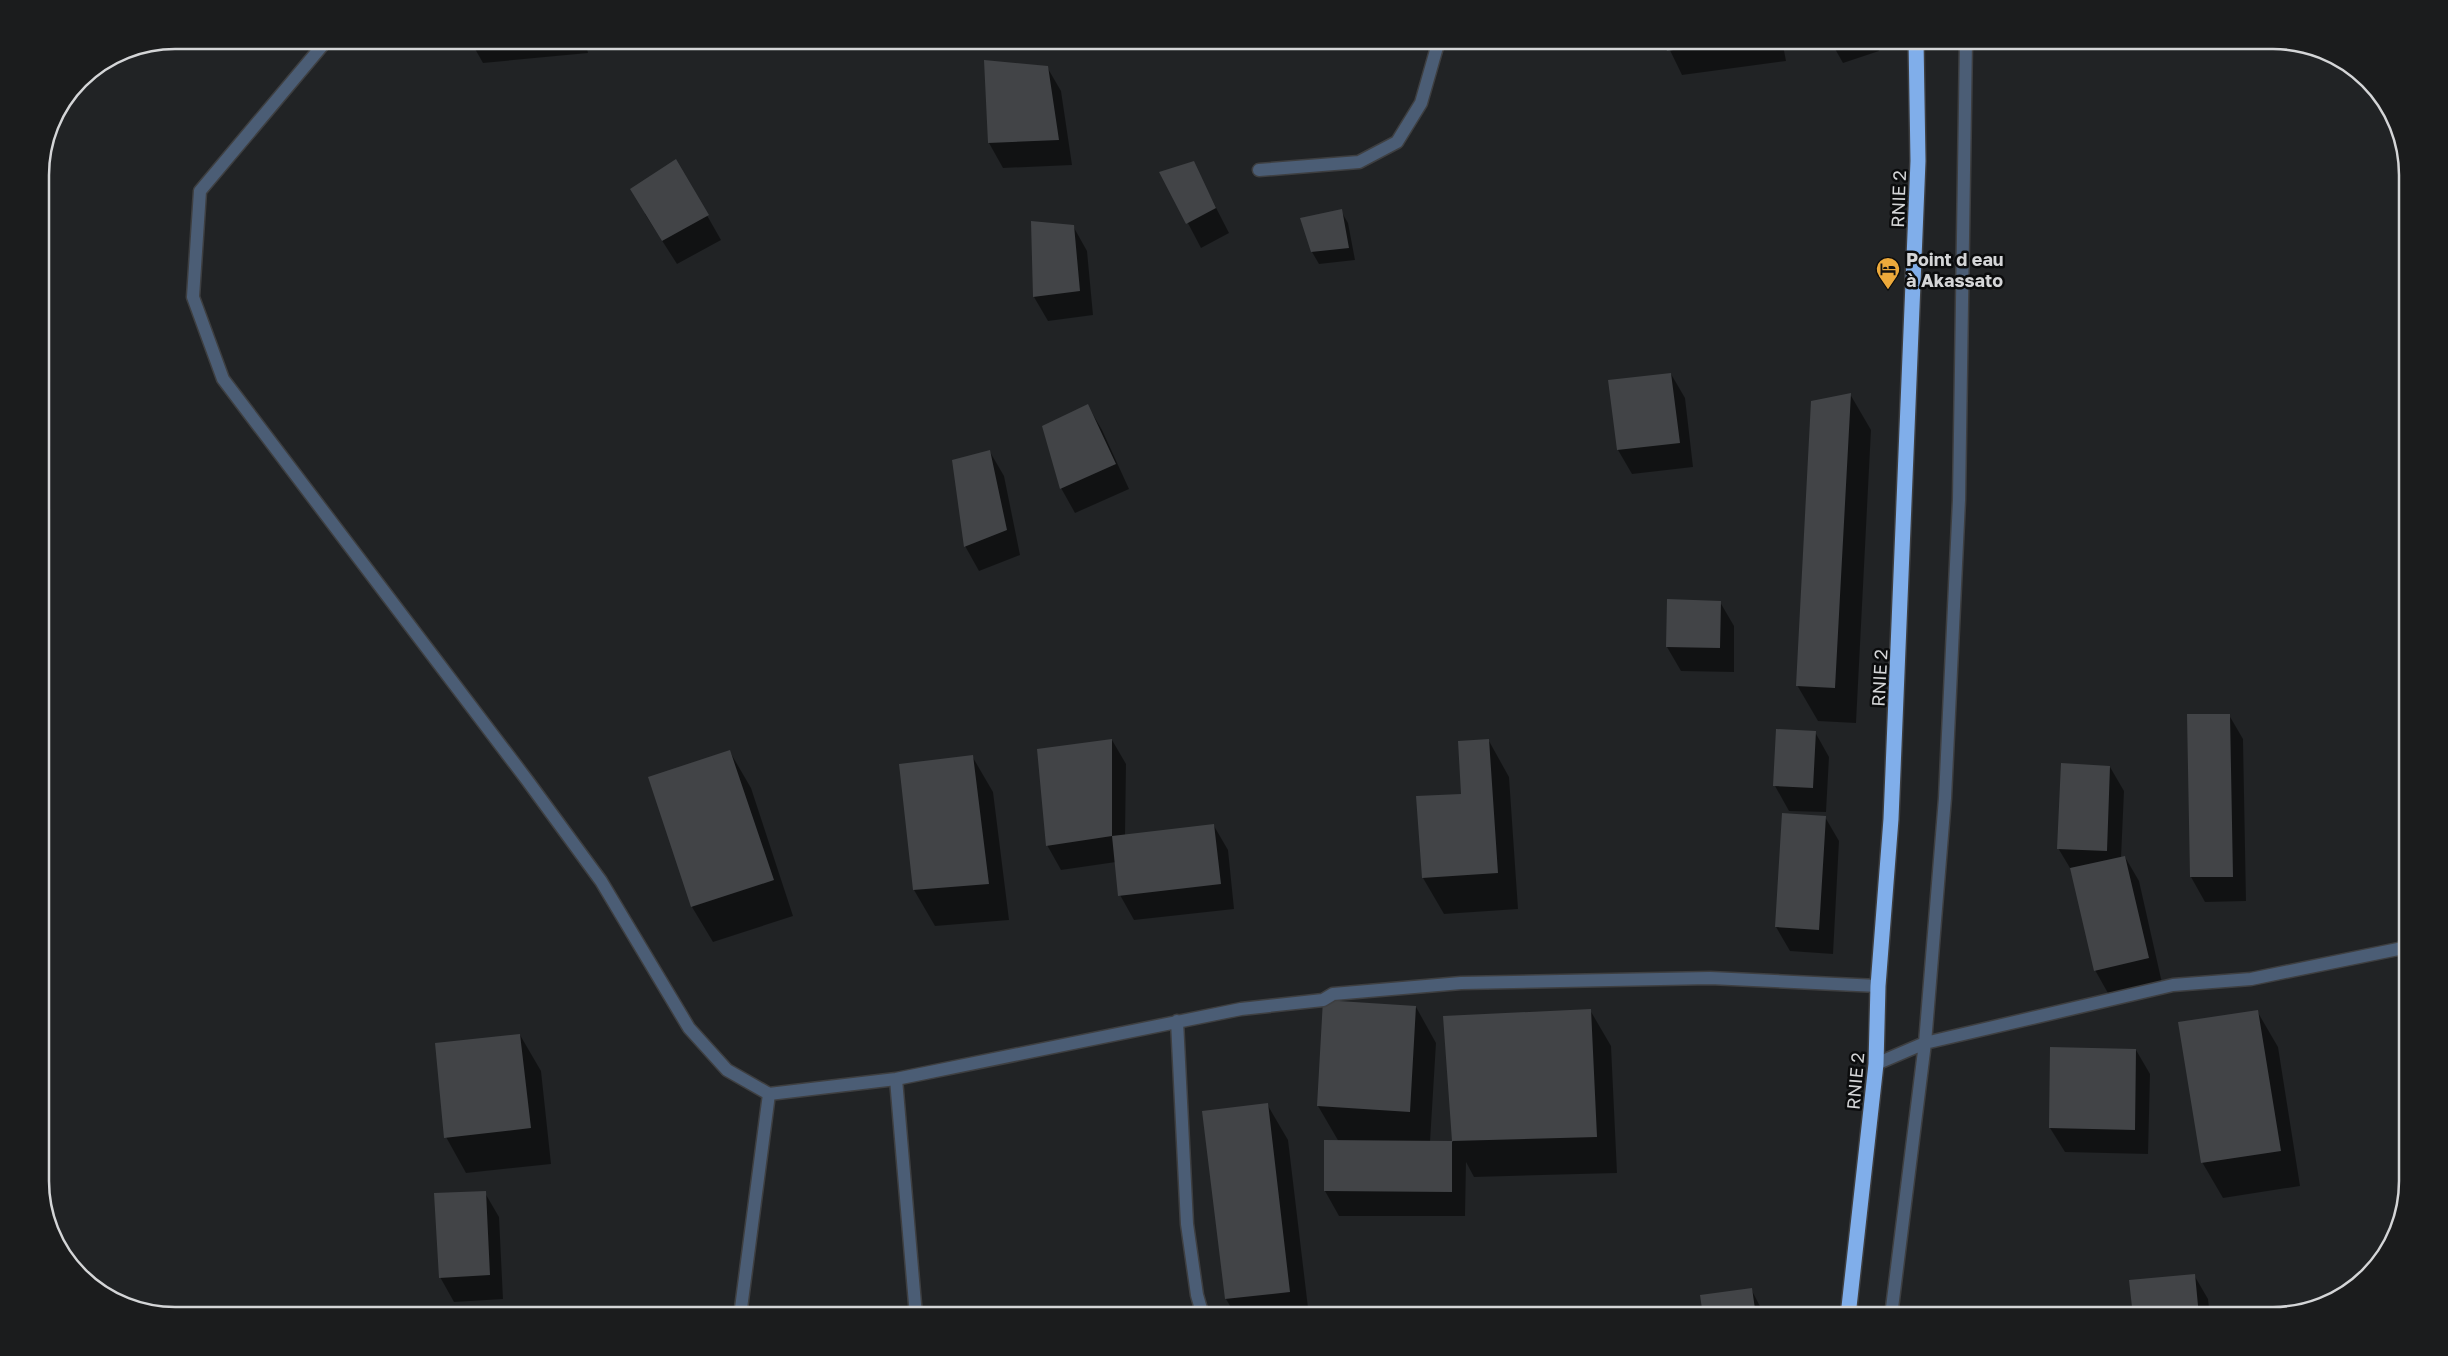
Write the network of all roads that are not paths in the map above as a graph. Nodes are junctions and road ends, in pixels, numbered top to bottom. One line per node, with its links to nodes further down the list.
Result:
1 (319, 49): 12 (street)
2 (1436, 49): 5 (street)
3 (1916, 49): 7 (highway, RNIE 2 / RNIE 2)
4 (1966, 49): 9 (street)
5 (1259, 170)
6 (2399, 949): 9 (street)
7 (1878, 986): 8 (street); 10 (highway, RNIE 2 / RNIE 2)
8 (1178, 1021): 11 (street); 15 (street)
9 (1925, 1043): 10 (street); 17 (street)
10 (1876, 1064): 16 (highway, RNIE 2 / RNIE 2)
11 (896, 1079): 12 (street); 14 (street)
12 (769, 1094): 13 (street)
13 (741, 1307)
14 (915, 1307)
15 (1200, 1307)
16 (1849, 1307)
17 (1892, 1307)

